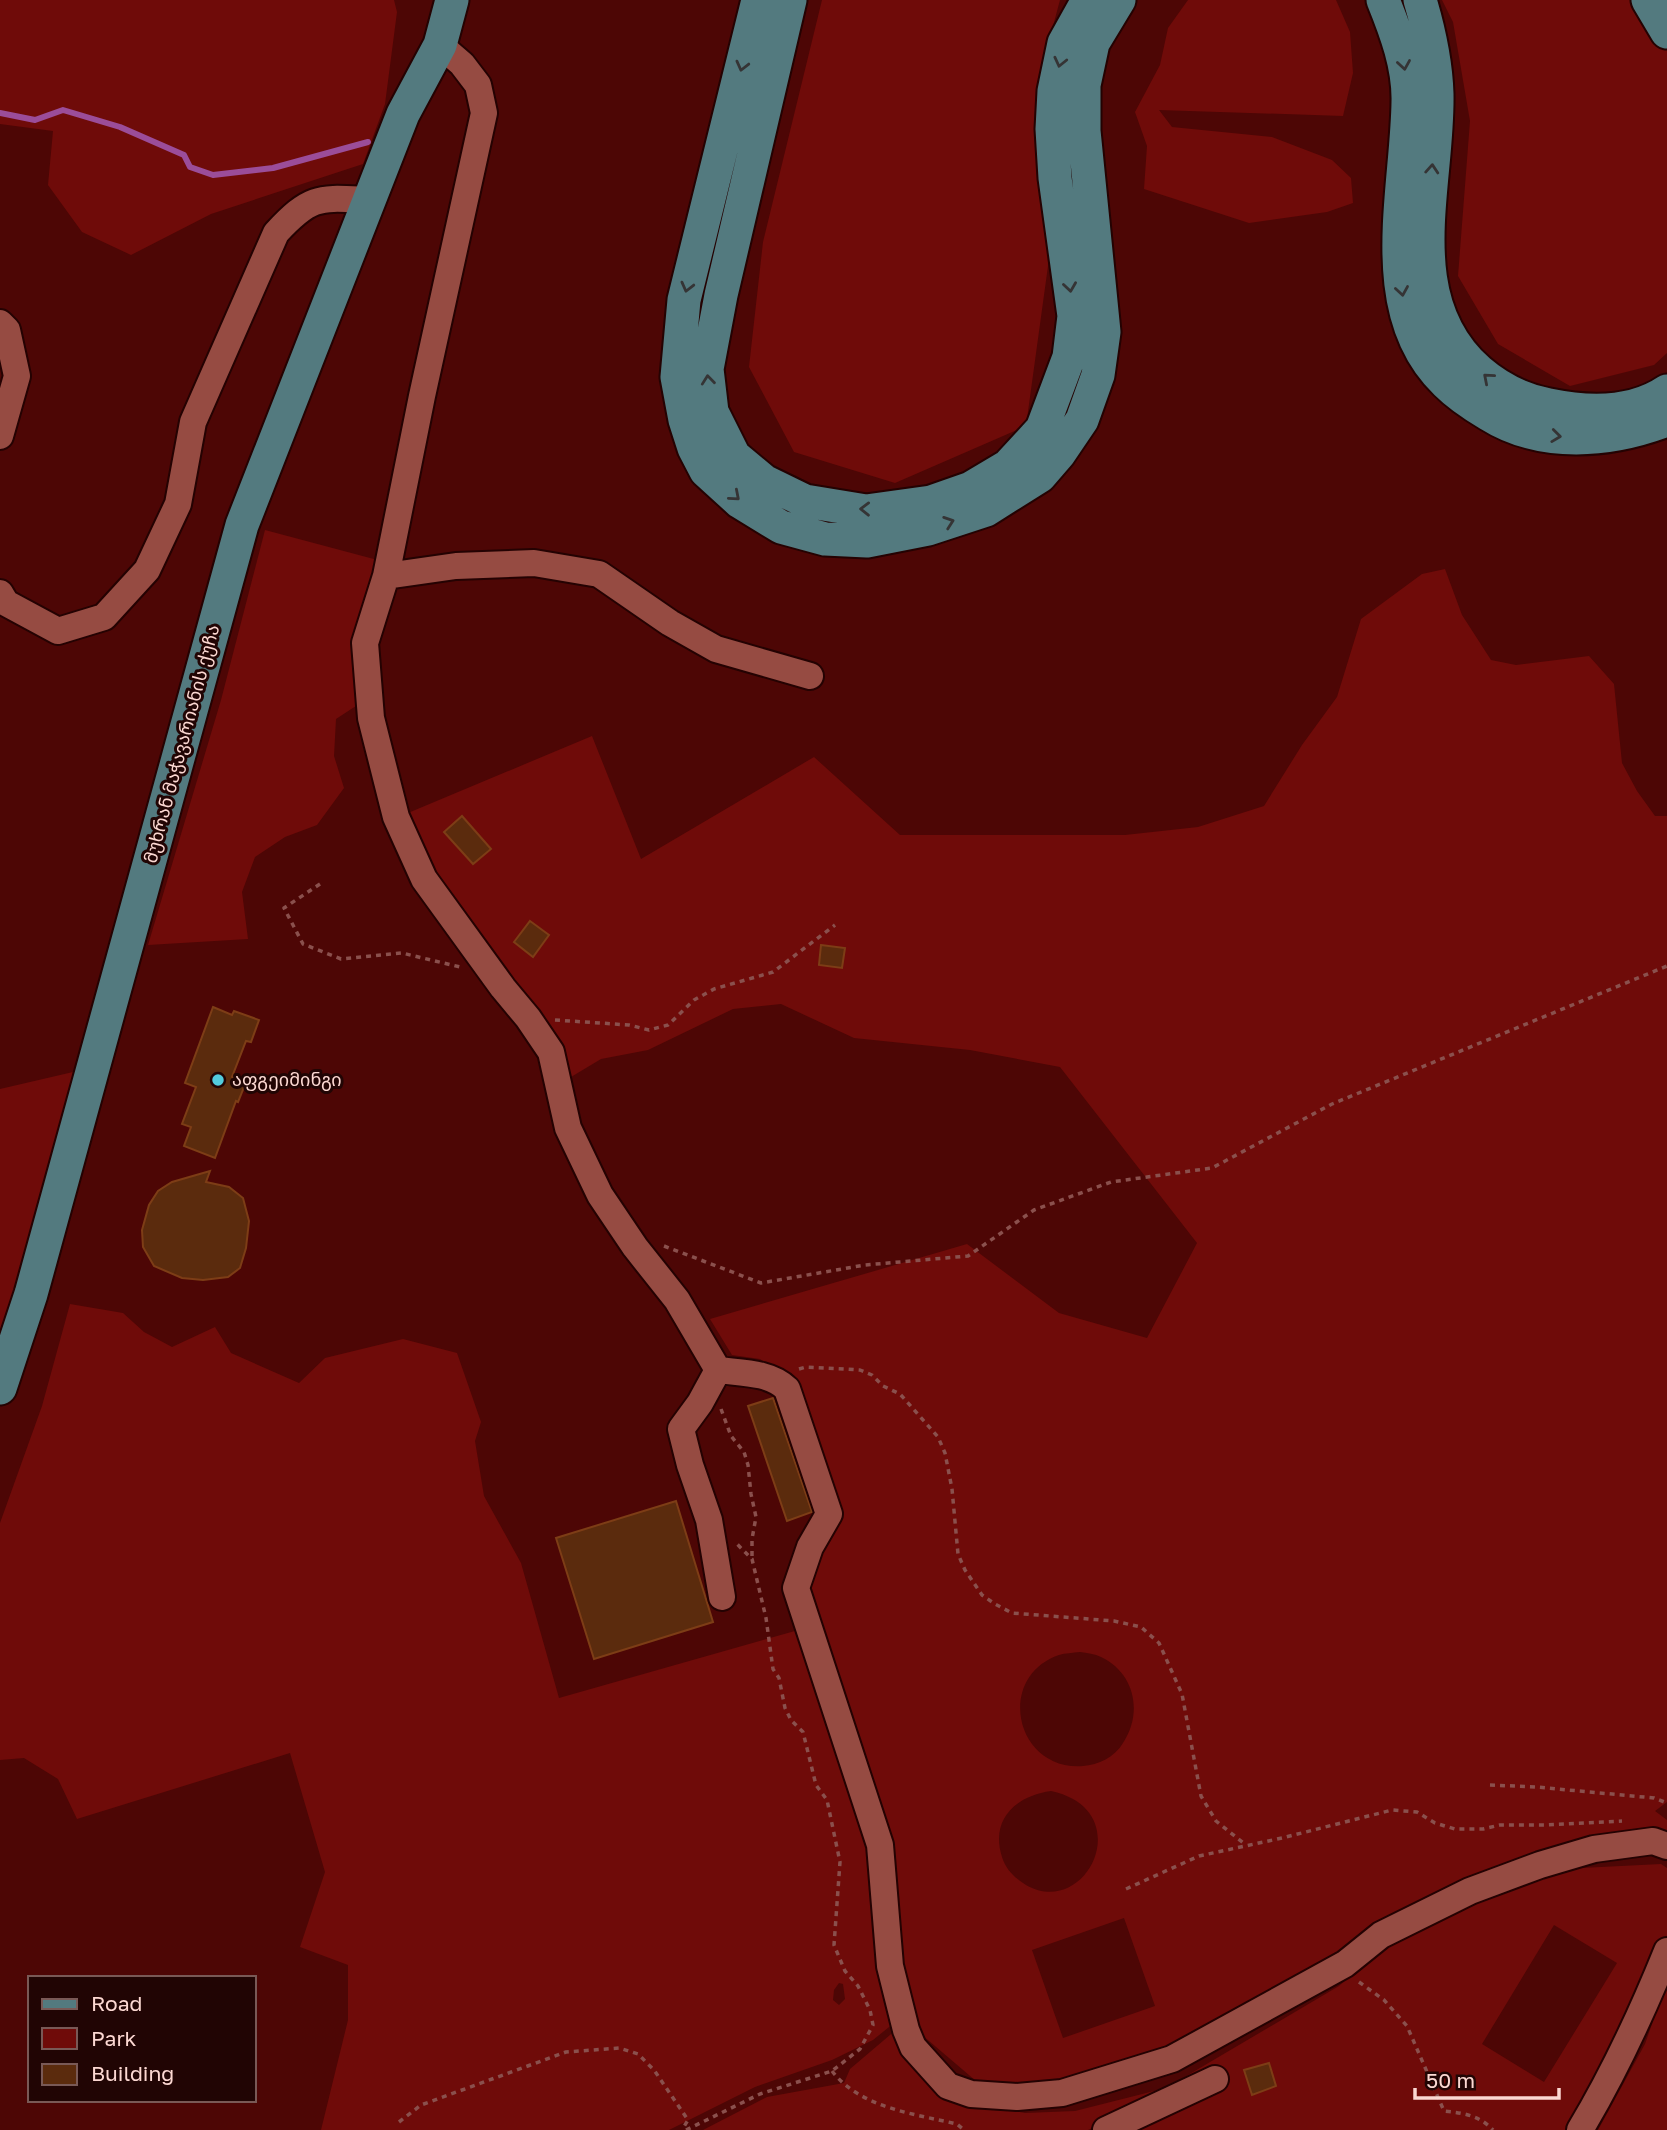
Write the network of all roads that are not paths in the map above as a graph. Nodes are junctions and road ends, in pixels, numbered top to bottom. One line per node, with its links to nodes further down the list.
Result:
1 (434, 0): 13 (main road, მუხრან მაჭავარიანის ქუჩა)
2 (452, 0): 12 (main road, მუხრან მაჭავარიანის ქუჩა)
3 (463, 0): 12 (main road)
4 (758, 0): 7 (main road, one-way to 7)
5 (790, 0): 6 (main road, one-way to 5)
6 (1088, 0)
7 (1119, 0)
8 (1383, 0): 17 (main road, one-way to 17)
9 (1420, 0): 16 (main road, one-way to 9)
10 (1648, 0): 11 (main road)
11 (1667, 32)
12 (440, 45): 13 (main road, მუხრან მაჭავარიანის ქუჩა); 19 (street)
13 (403, 114): 14 (main road, მუხრან მაჭავარიანის ქუჩა)
14 (370, 200): 20 (street); 23 (main road, მუხრან მაჭავარიანის ქუჩა)
15 (0, 323): 18 (street)
16 (1667, 391)
17 (1667, 420)
18 (0, 436)
19 (386, 576): 21 (street); 22 (street)
20 (0, 593)
21 (810, 676)
22 (715, 1375): 24 (street); 25 (street)
23 (0, 1388)
24 (722, 1597)
25 (1667, 1846)
26 (1667, 1951): 29 (street)
27 (1215, 2079): 28 (street)
28 (1106, 2130)
29 (1580, 2130)

